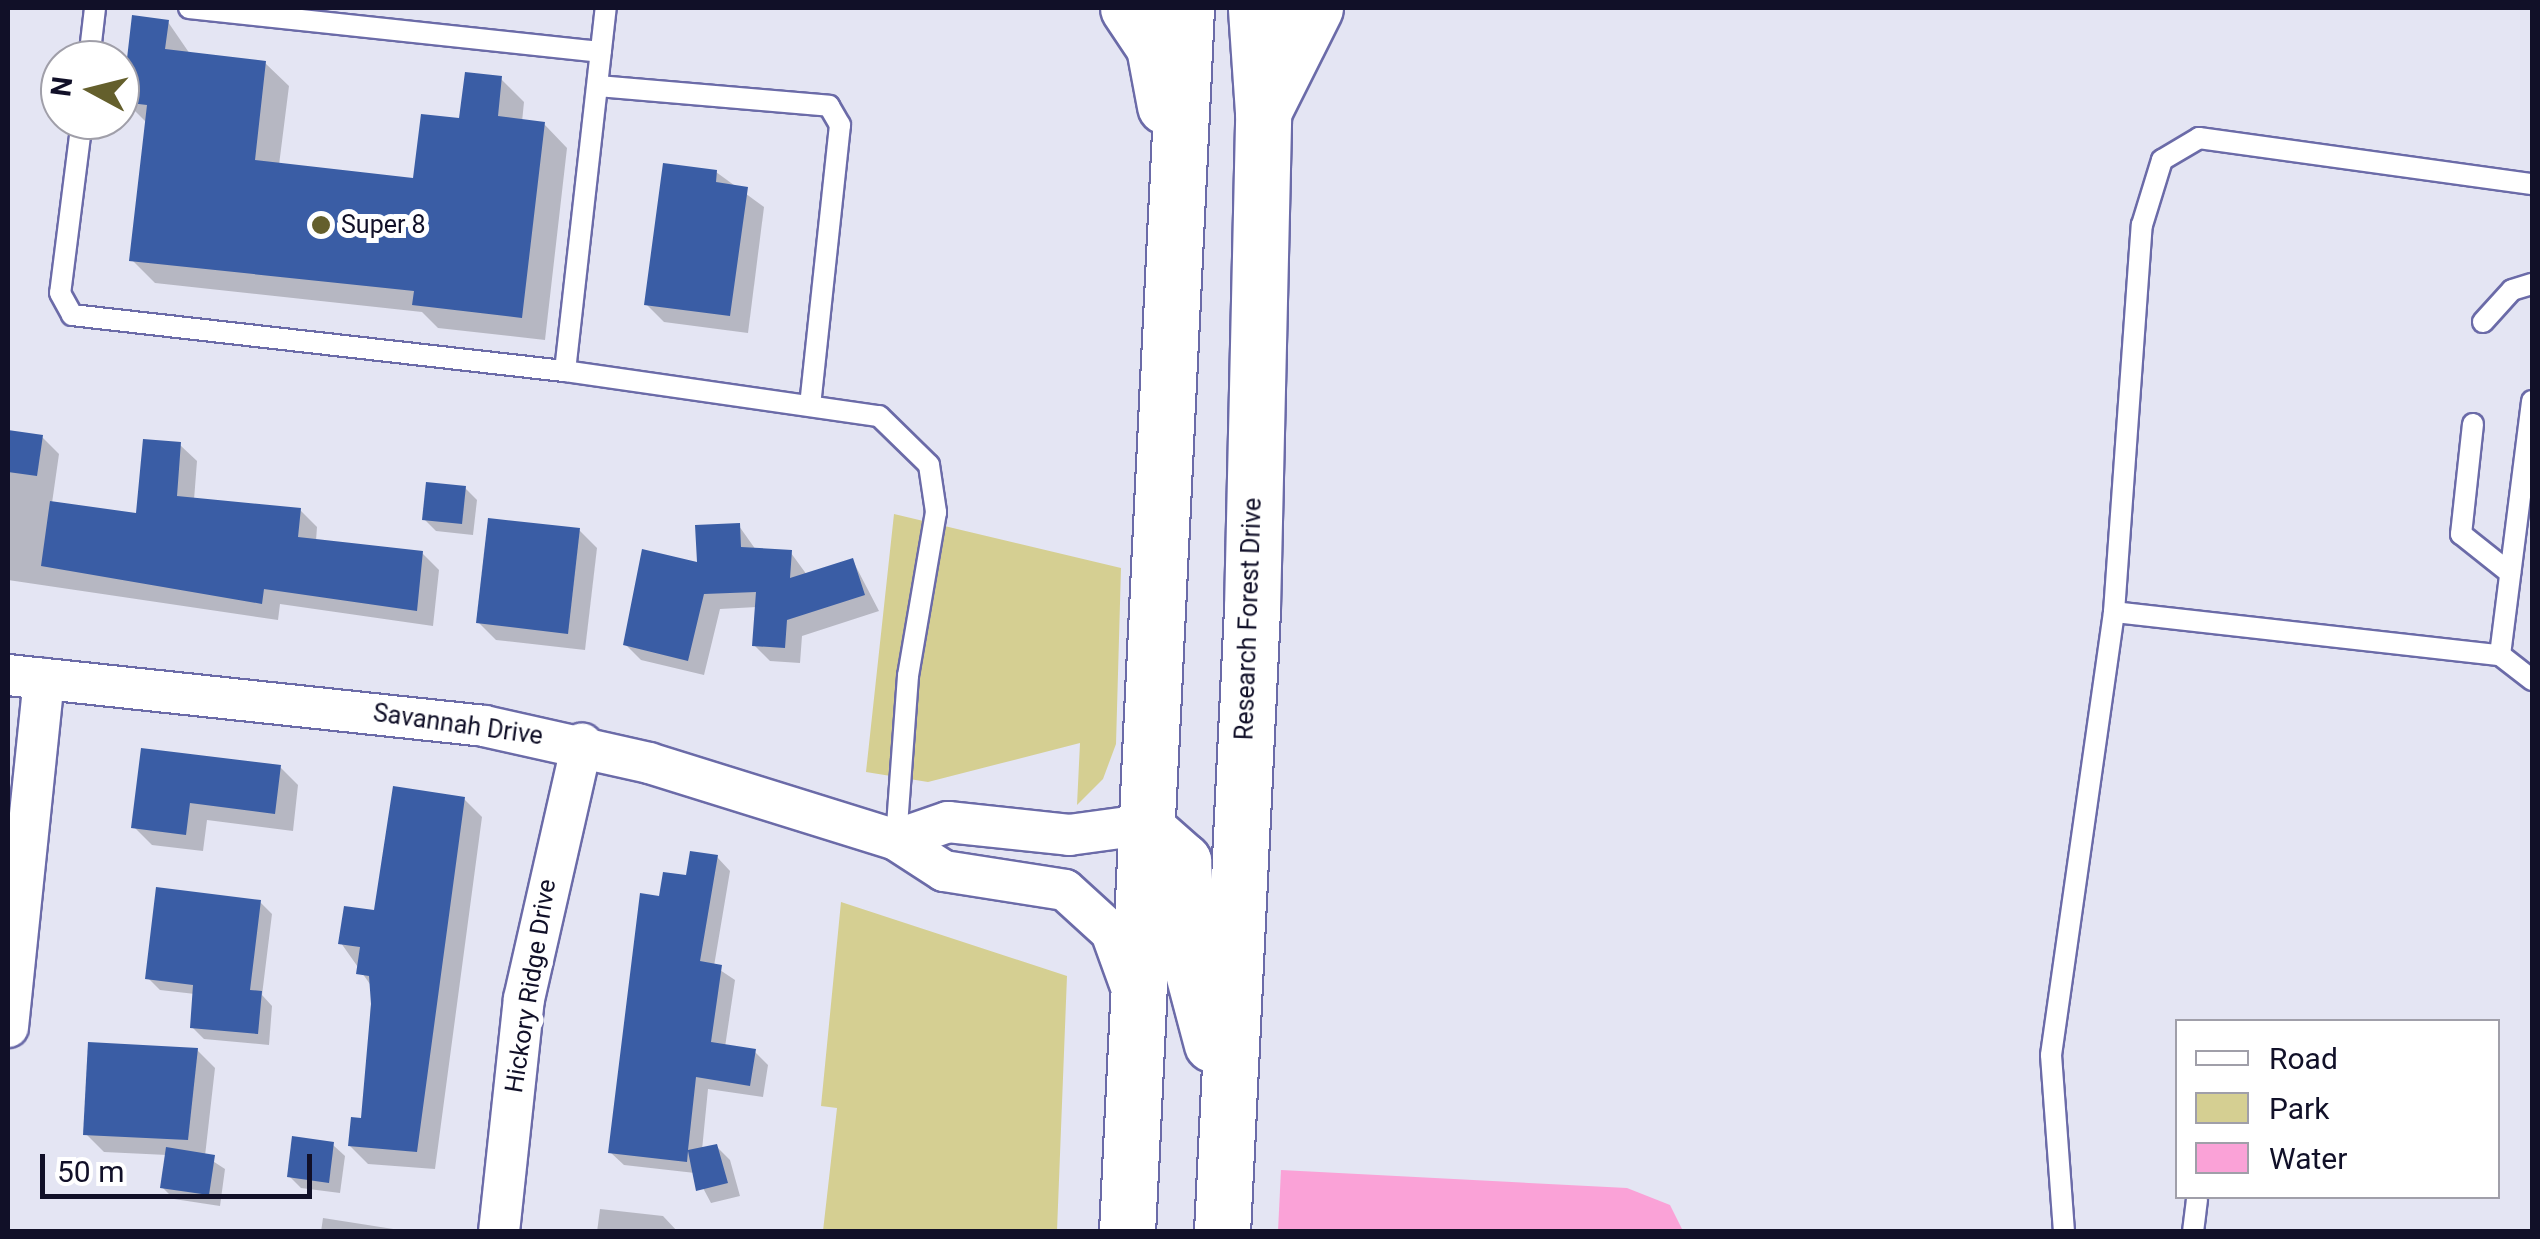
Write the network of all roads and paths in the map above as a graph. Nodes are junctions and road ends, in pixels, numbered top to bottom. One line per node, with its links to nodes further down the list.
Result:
1 (96, 8): 8 (lane)
2 (188, 8): 9 (lane)
3 (606, 8): 9 (lane)
4 (1128, 8): 13 (main road)
5 (1186, 8): 13 (main road)
6 (1256, 8): 11 (main road, Research Forest Drive)
7 (1314, 8): 11 (main road)
8 (92, 40)
9 (601, 52): 10 (lane)
10 (598, 86): 17 (lane); 19 (lane)
11 (1263, 112): 32 (main road, Research Forest Drive)
12 (79, 140): 17 (lane)
13 (1176, 170): 28 (main road)
14 (2532, 184): 23 (lane)
15 (2532, 284): 16 (lane)
16 (2483, 322)
17 (565, 372): 19 (lane)
18 (2532, 401): 21 (lane)
19 (810, 404): 29 (lane)
20 (2473, 424): 22 (lane)
21 (2530, 444): 22 (lane)
22 (2510, 574): 24 (lane)
23 (2114, 612): 24 (lane); 37 (lane)
24 (2500, 655): 26 (lane)
25 (26, 677): 27 (street, Savannah Drive); 31 (street)
26 (2532, 680)
27 (582, 744): 29 (street, Savannah Drive); 34 (street, Hickory Ridge Drive)
28 (1142, 825): 29 (street); 30 (main road); 32 (main road)
29 (896, 840): 30 (street, Savannah Drive)
30 (1136, 1000): 35 (main road)
31 (8, 1027)
32 (1225, 1090): 36 (main road, Research Forest Drive)
33 (2197, 1199): 38 (lane)
34 (499, 1232)
35 (1128, 1232)
36 (1222, 1232)
37 (2064, 1232)
38 (2193, 1232)

